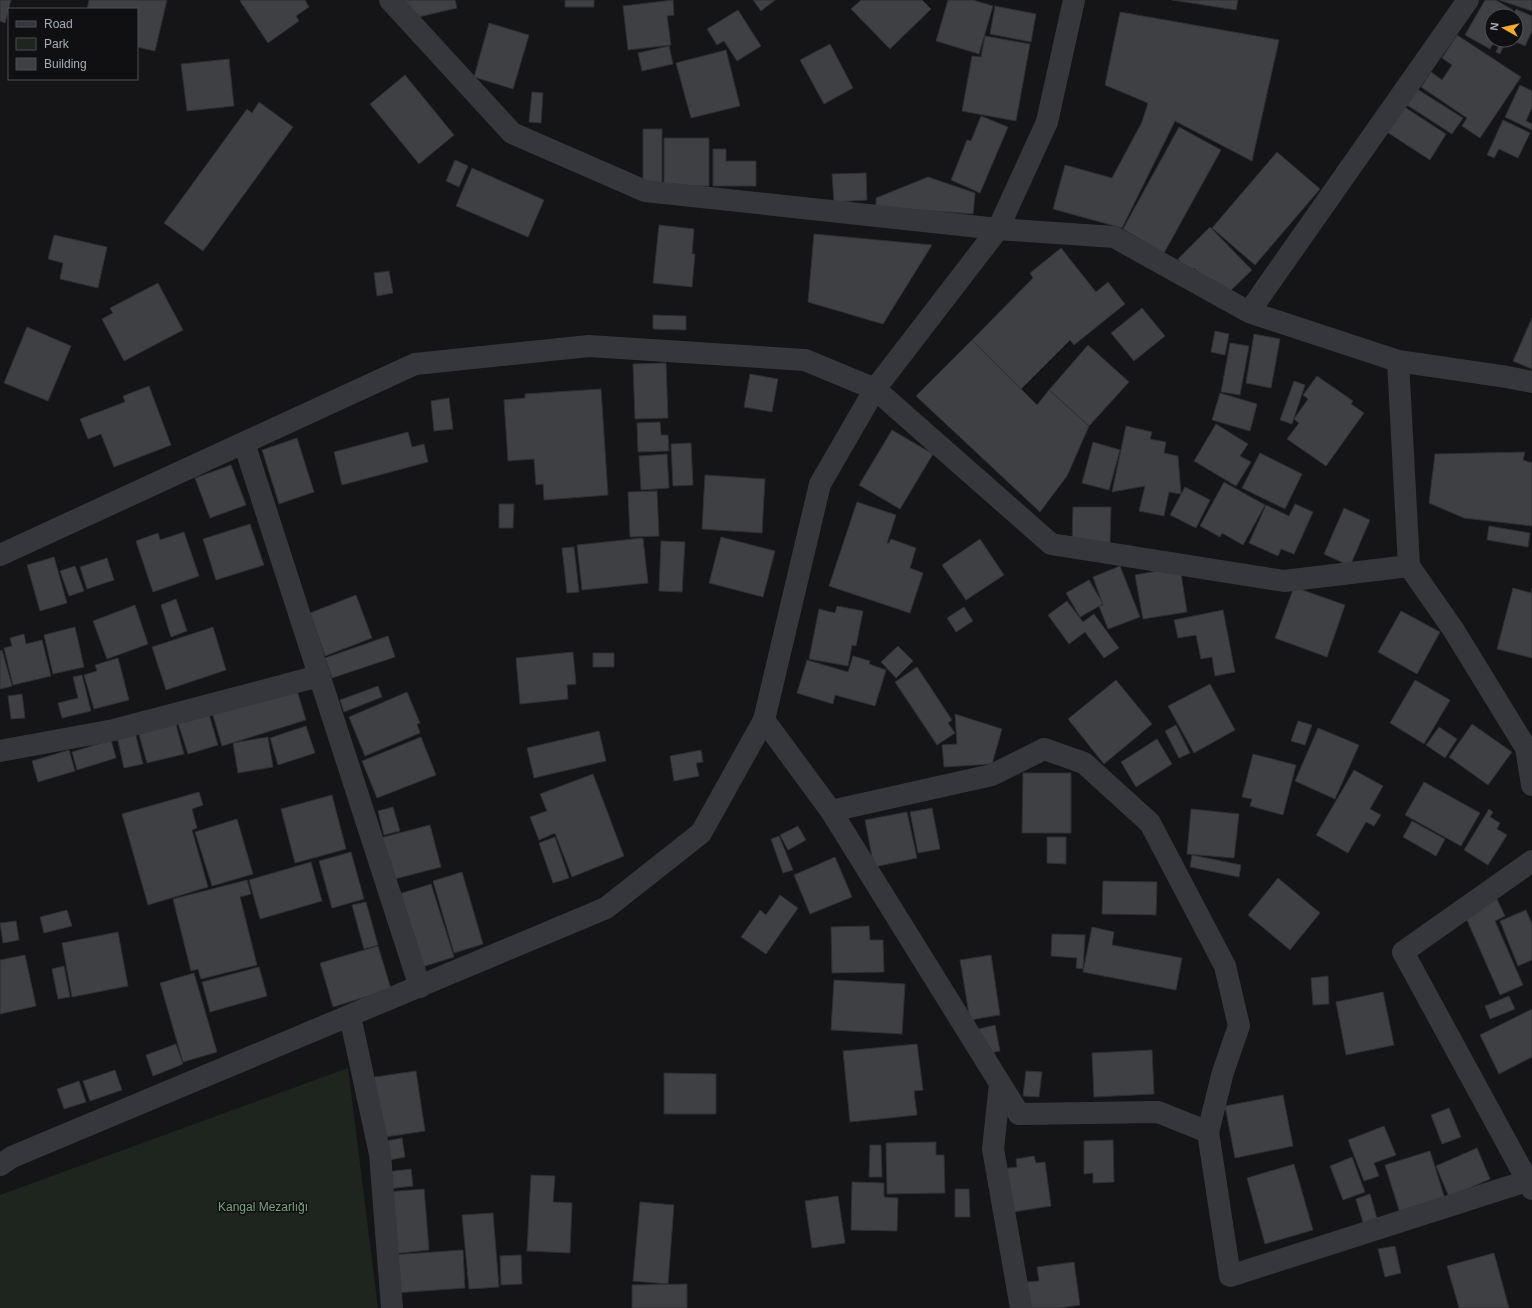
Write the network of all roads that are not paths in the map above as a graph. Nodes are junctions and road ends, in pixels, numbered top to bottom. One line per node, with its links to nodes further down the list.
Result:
1 (390, 0): 4 (street)
2 (1074, 0): 4 (street)
3 (1468, 0): 5 (street)
4 (998, 229): 5 (street); 9 (street)
5 (1249, 312): 6 (street)
6 (1398, 361): 7 (street); 13 (street)
7 (1507, 377): 8 (street); 10 (street)
8 (1532, 382)
9 (875, 389): 11 (street); 13 (street); 15 (street)
10 (1532, 396)
11 (244, 443): 12 (street); 14 (street)
12 (0, 555)
13 (1409, 566): 17 (street)
14 (319, 676): 16 (street); 20 (street)
15 (764, 720): 18 (street); 20 (street)
16 (0, 751)
17 (1532, 785)
18 (831, 812): 22 (street); 23 (street)
19 (1532, 861): 25 (street)
20 (420, 986): 21 (street)
21 (350, 1016): 24 (street); 26 (street)
22 (1000, 1084): 23 (street); 27 (street)
23 (1208, 1132): 25 (street)
24 (0, 1164)
25 (1530, 1183)
26 (392, 1308)
27 (1021, 1308)

